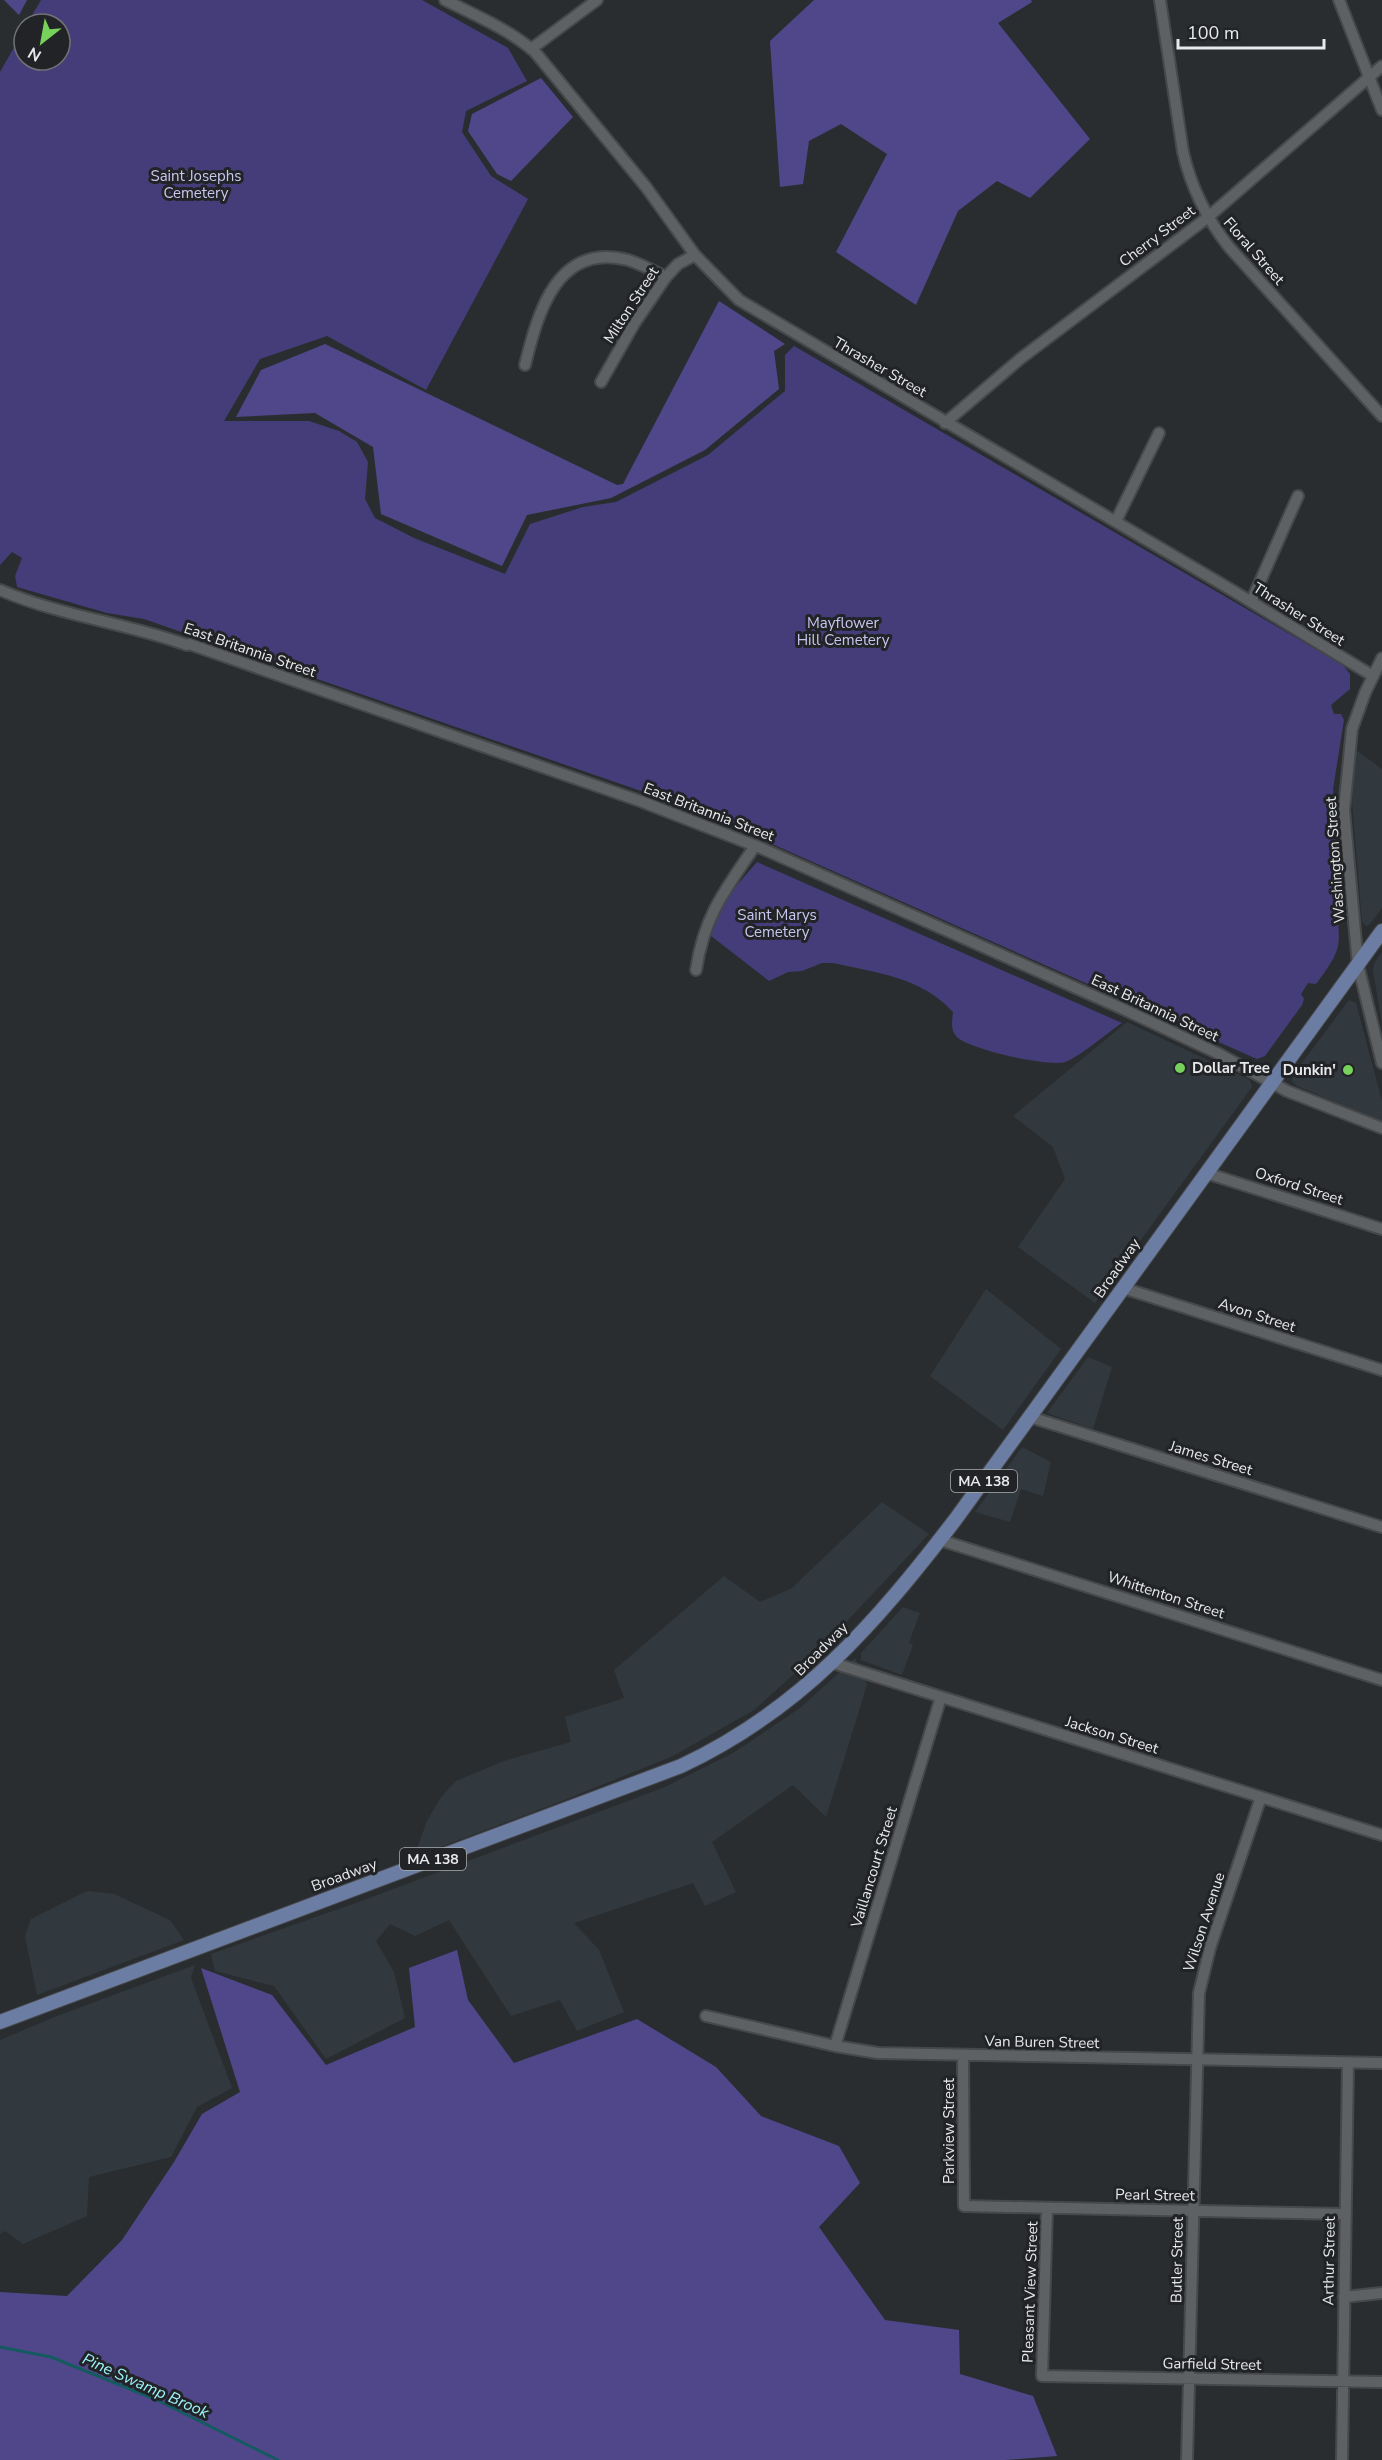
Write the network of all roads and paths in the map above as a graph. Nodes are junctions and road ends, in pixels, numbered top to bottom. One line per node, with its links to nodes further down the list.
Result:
1 (445, 0): 5 (street, Thrasher Street)
2 (597, 0): 5 (street)
3 (1160, 0): 9 (street, Floral Street)
4 (1339, 0): 7 (street)
5 (531, 49): 10 (street, Thrasher Street)
6 (1382, 66): 7 (street, Cherry Street)
7 (1370, 76): 8 (street); 9 (street, Cherry Street)
8 (1382, 110)
9 (1207, 218): 14 (street, Floral Street); 15 (street, Cherry Street)
10 (695, 255): 11 (street, Milton Street); 15 (street, Thrasher Street)
11 (666, 277): 12 (street); 13 (street, Milton Street)
12 (525, 365)
13 (601, 382)
14 (1382, 416)
15 (945, 423): 18 (street, Thrasher Street)
16 (1159, 433): 18 (street)
17 (1298, 496): 20 (street)
18 (1116, 521): 20 (street, Thrasher Street)
19 (0, 590): 23 (street, East Britannia Street)
20 (1251, 602): 22 (street, Thrasher Street)
21 (1382, 658): 22 (street, Washington Street)
22 (1373, 676): 25 (street, Washington Street)
23 (755, 846): 26 (street); 28 (street, East Britannia Street)
24 (1382, 931): 25 (main road, Broadway / MA 138)
25 (1358, 965): 27 (street, Washington Street); 28 (main road, Broadway / MA 138)
26 (696, 970)
27 (1382, 1063)
28 (1272, 1082): 29 (street, East Britannia Street); 30 (main road, Broadway / MA 138)
29 (1382, 1128)
30 (1206, 1173): 31 (street, Oxford Street); 32 (main road, Broadway / MA 138)
31 (1382, 1229)
32 (1123, 1288): 33 (street, Avon Street); 34 (main road, Broadway / MA 138)
33 (1382, 1370)
34 (1030, 1417): 35 (street, James Street); 36 (main road, Broadway / MA 138)
35 (1382, 1527)
36 (940, 1540): 37 (main road, Broadway / MA 138); 38 (street, Whittenton Street)
37 (833, 1663): 39 (street, Jackson Street); 43 (main road, Broadway / MA 138)
38 (1382, 1680)
39 (941, 1697): 40 (street, Jackson Street); 44 (street, Vaillancourt Street)
40 (1261, 1797): 41 (street, Jackson Street); 46 (street, Wilson Avenue)
41 (1382, 1835)
42 (706, 2016): 44 (street, Van Buren Street)
43 (0, 2022)
44 (835, 2046): 45 (street, Van Buren Street)
45 (963, 2056): 46 (street, Van Buren Street); 49 (street, Parkview Street)
46 (1197, 2060): 47 (street, Van Buren Street); 51 (street, Butler Street)
47 (1348, 2063): 48 (street, Van Buren Street); 52 (street, Arthur Street)
48 (1382, 2063)
49 (964, 2206): 50 (street, Pearl Street)
50 (1047, 2208): 51 (street, Pearl Street); 55 (street, Pleasant View Street)
51 (1193, 2211): 52 (street, Pearl Street); 56 (street, Butler Street)
52 (1345, 2214): 54 (street, Arthur Street)
53 (1382, 2293): 54 (street)
54 (1344, 2297): 57 (street, Arthur Street)
55 (1042, 2376): 56 (street, Garfield Street)
56 (1189, 2379): 57 (street, Garfield Street); 59 (street, Butler Street)
57 (1343, 2382): 58 (street, Garfield Street); 60 (street, Arthur Street)
58 (1382, 2382)
59 (1187, 2460)
60 (1342, 2460)

